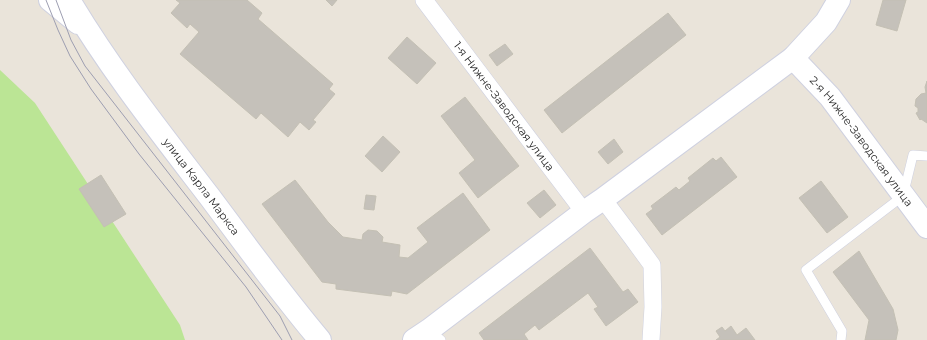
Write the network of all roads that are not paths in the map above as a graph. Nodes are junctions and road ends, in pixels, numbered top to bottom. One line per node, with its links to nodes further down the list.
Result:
1 (50, 0): 5 (main road, улица Карла Маркса)
2 (69, 0): 5 (main road, улица Карла Маркса)
3 (424, 0): 10 (street, 1-я Нижне-Заводская улица)
4 (839, 0): 6 (main road)
5 (87, 30): 13 (main road, улица Карла Маркса)
6 (793, 58): 8 (main road, 2-я Нижне-Заводская улица); 9 (main road)
7 (927, 156): 8 (lane)
8 (903, 196): 11 (main road, 2-я Нижне-Заводская улица); 15 (lane)
9 (603, 199): 10 (main road); 14 (street)
10 (584, 212): 12 (main road)
11 (927, 227)
12 (428, 337)
13 (320, 340)
14 (651, 340)
15 (841, 340)

